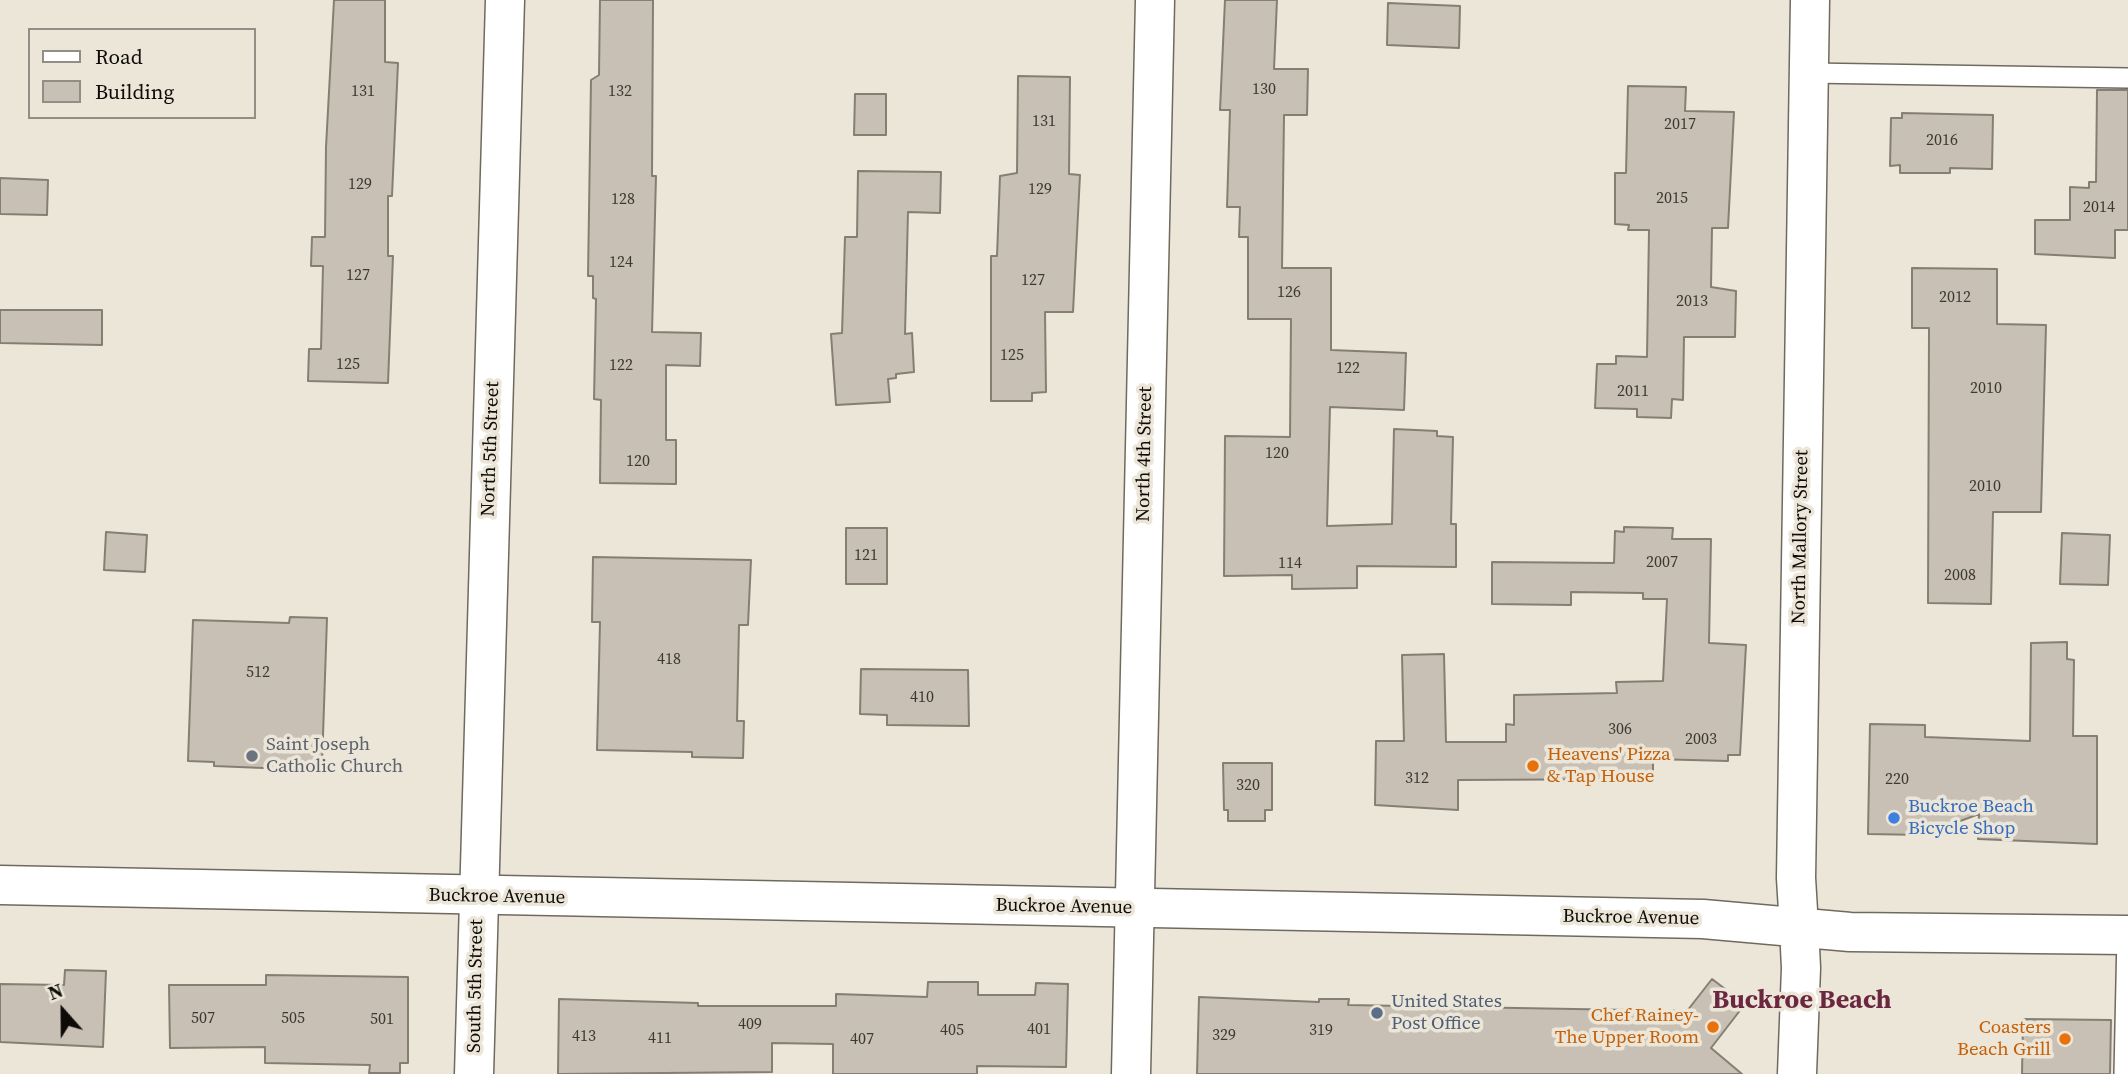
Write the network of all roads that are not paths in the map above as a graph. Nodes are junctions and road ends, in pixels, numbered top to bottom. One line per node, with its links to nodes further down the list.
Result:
1 (505, 0): 7 (street, North 5th Street)
2 (1155, 0): 8 (street, North 4th Street)
3 (1810, 0): 4 (street, North Mallory Street)
4 (1809, 73): 5 (lane); 9 (street, North Mallory Street)
5 (2128, 78)
6 (0, 885): 7 (street, Buckroe Avenue)
7 (478, 897): 8 (street, Buckroe Avenue); 11 (street, South 5th Street)
8 (1135, 908): 9 (street, Buckroe Avenue); 12 (street, North 4th Street)
9 (1799, 927): 10 (street, Buckroe Avenue); 13 (street, North Mallory Street)
10 (2128, 935): 14 (lane)
11 (474, 1074)
12 (1132, 1074)
13 (1797, 1074)
14 (2124, 1074)

